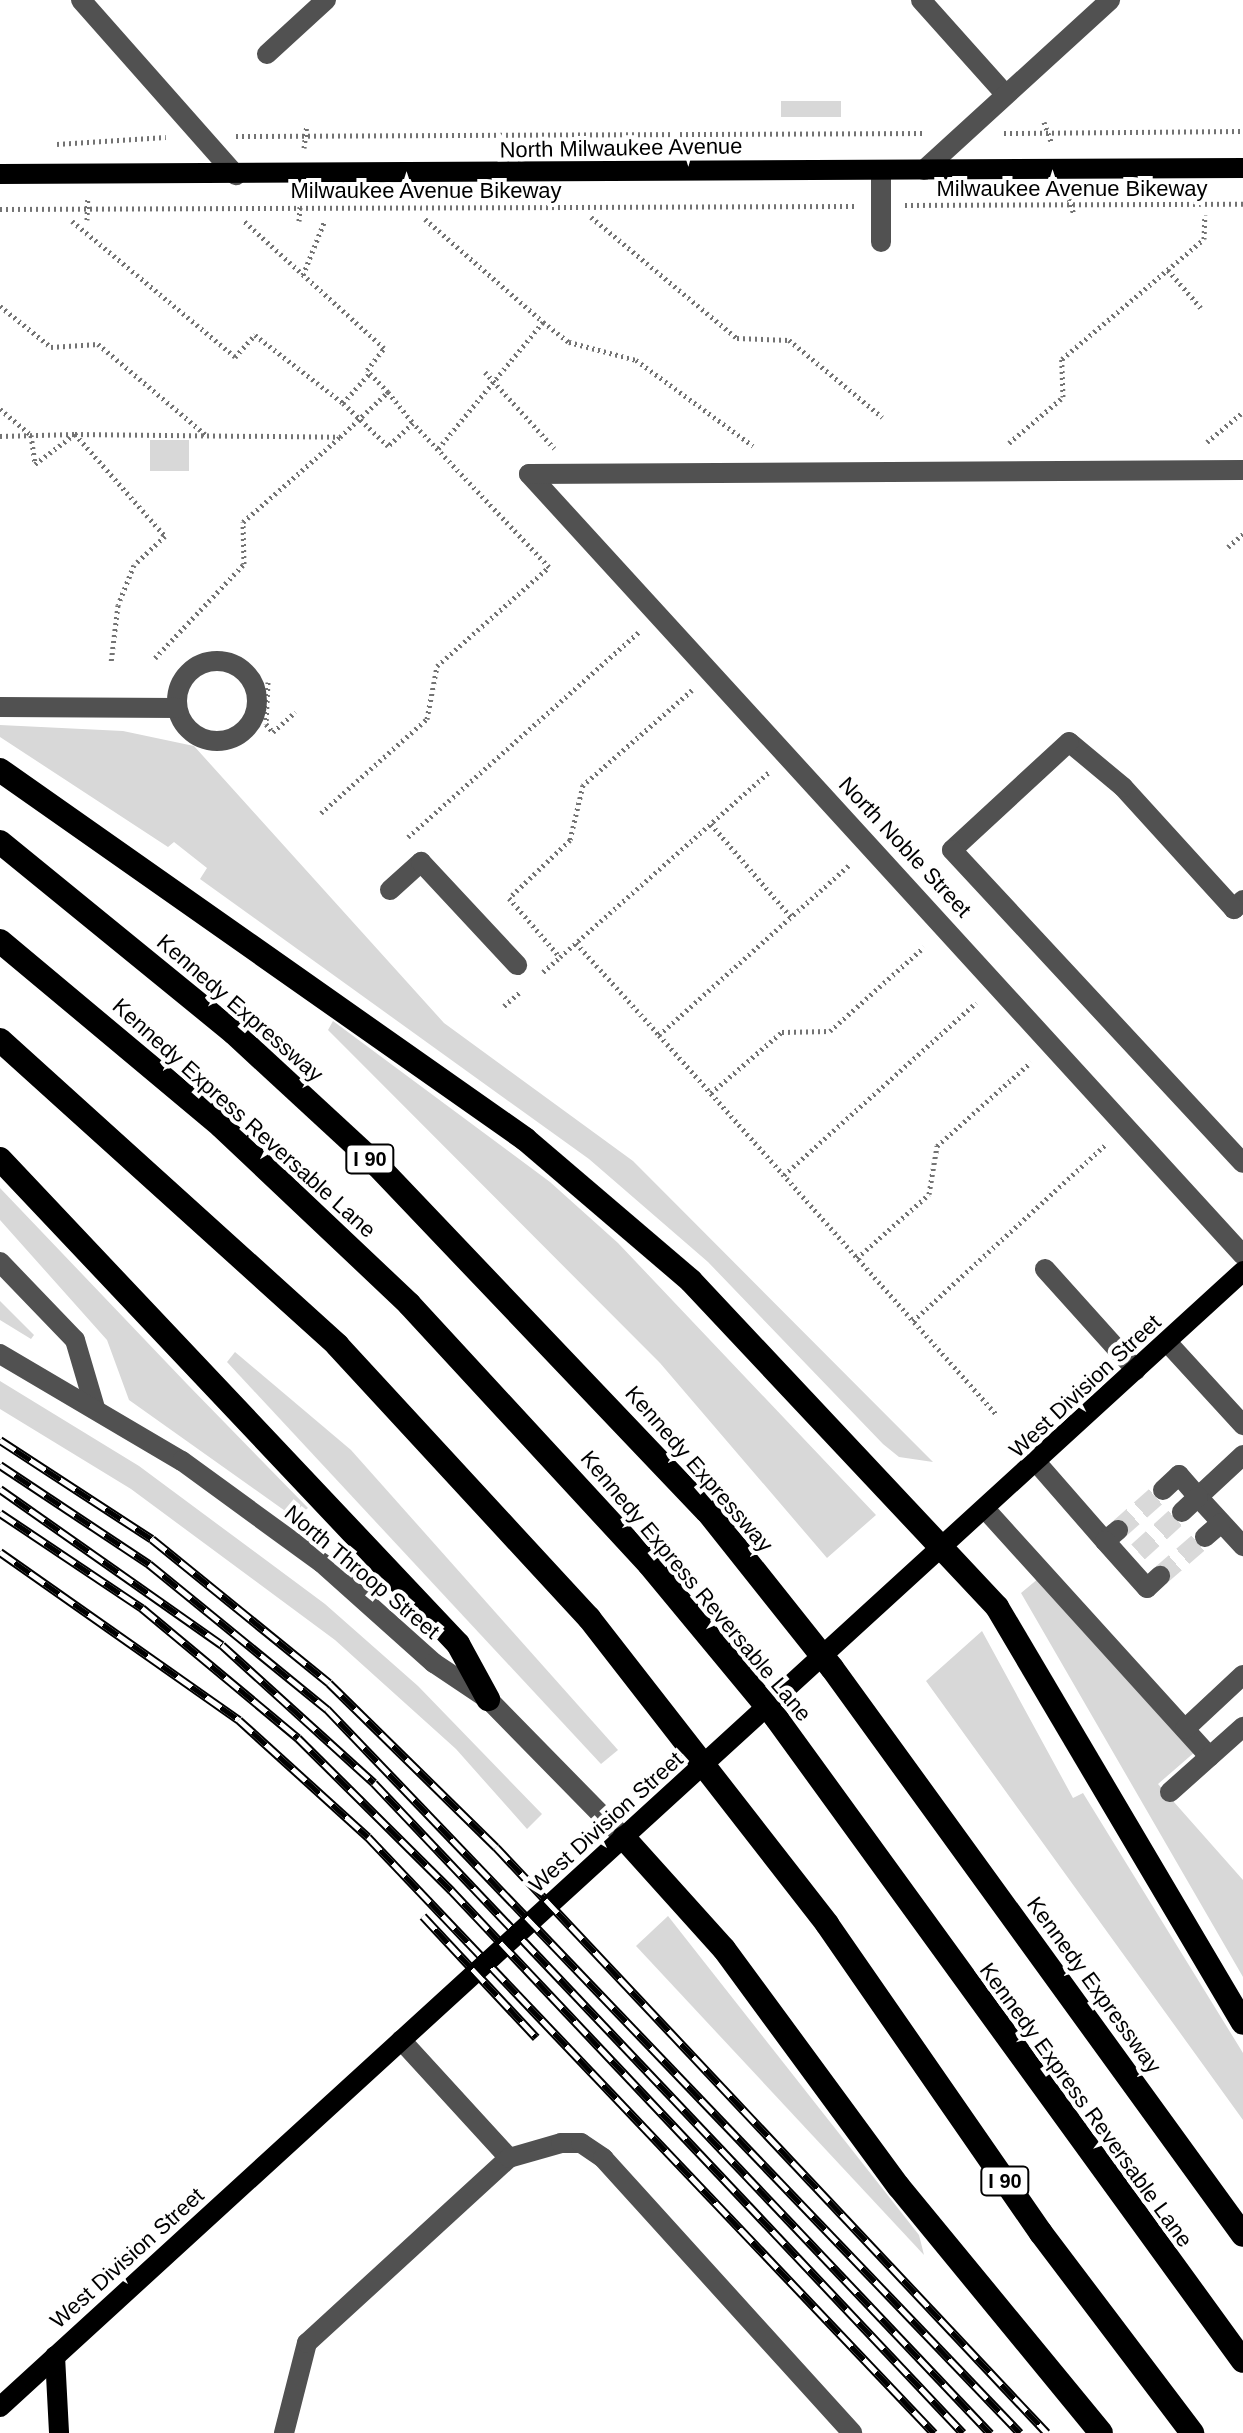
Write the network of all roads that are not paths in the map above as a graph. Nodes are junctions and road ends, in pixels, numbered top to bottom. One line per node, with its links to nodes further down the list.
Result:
1 (81, 0): 11 (street)
2 (326, 0): 5 (street)
3 (921, 0): 6 (street)
4 (1110, 0): 6 (street)
5 (267, 54)
6 (1006, 95): 9 (street)
7 (1243, 168): 9 (main road, North Milwaukee Avenue)
8 (881, 170): 9 (main road, North Milwaukee Avenue); 11 (main road, North Milwaukee Avenue); 12 (street)
9 (924, 170)
10 (0, 174): 11 (main road, North Milwaukee Avenue)
11 (236, 175)
12 (881, 242)
13 (1243, 470): 25 (street, North Noble Street)
14 (0, 707): 15 (street)
15 (177, 708): 15 (street)
16 (0, 770): 43 (highway)
17 (0, 842): 55 (highway, Kennedy Expressway / I 90)
18 (390, 890): 21 (street)
19 (1243, 900): 23 (street)
20 (0, 941): 57 (highway, Kennedy Express Reversable Lane)
21 (517, 965)
22 (0, 1040): 63 (highway, I 90)
23 (1241, 1157)
24 (0, 1159): 46 (highway)
25 (1243, 1255)
26 (0, 1262): 32 (street)
27 (1045, 1269): 31 (street)
28 (1243, 1271): 29 (main road, West Division Street)
29 (1167, 1342): 31 (main road, West Division Street); 33 (street)
30 (0, 1354): 32 (street, North Throop Street)
31 (1136, 1370): 35 (main road, West Division Street)
32 (95, 1408): 46 (street, North Throop Street)
33 (1243, 1425)
34 (1243, 1455): 37 (street)
35 (1037, 1463): 38 (main road, West Division Street); 44 (street)
36 (1163, 1490): 37 (street)
37 (1198, 1497): 39 (street); 40 (street)
38 (986, 1510): 43 (main road, West Division Street); 48 (street)
39 (1182, 1512)
40 (1221, 1523): 41 (street); 42 (street)
41 (1205, 1537)
42 (1243, 1546)
43 (944, 1549): 51 (main road, West Division Street); 52 (highway)
44 (1160, 1576)
45 (1243, 1675): 48 (street)
46 (488, 1699): 51 (street, North Throop Street)
47 (1243, 1727): 49 (street)
48 (1185, 1729): 49 (street)
49 (1210, 1757): 50 (street)
50 (1170, 1792)
51 (624, 1838): 53 (main road, West Division Street); 62 (highway)
52 (1243, 2023)
53 (401, 2040): 54 (street); 56 (main road, West Division Street)
54 (509, 2158): 60 (street); 61 (street)
55 (1243, 2235)
56 (55, 2356): 58 (main road, West Division Street); 59 (main road)
57 (1243, 2361)
58 (0, 2407)
59 (59, 2433)
60 (284, 2433)
61 (852, 2433)
62 (1101, 2433)
63 (1192, 2433)

